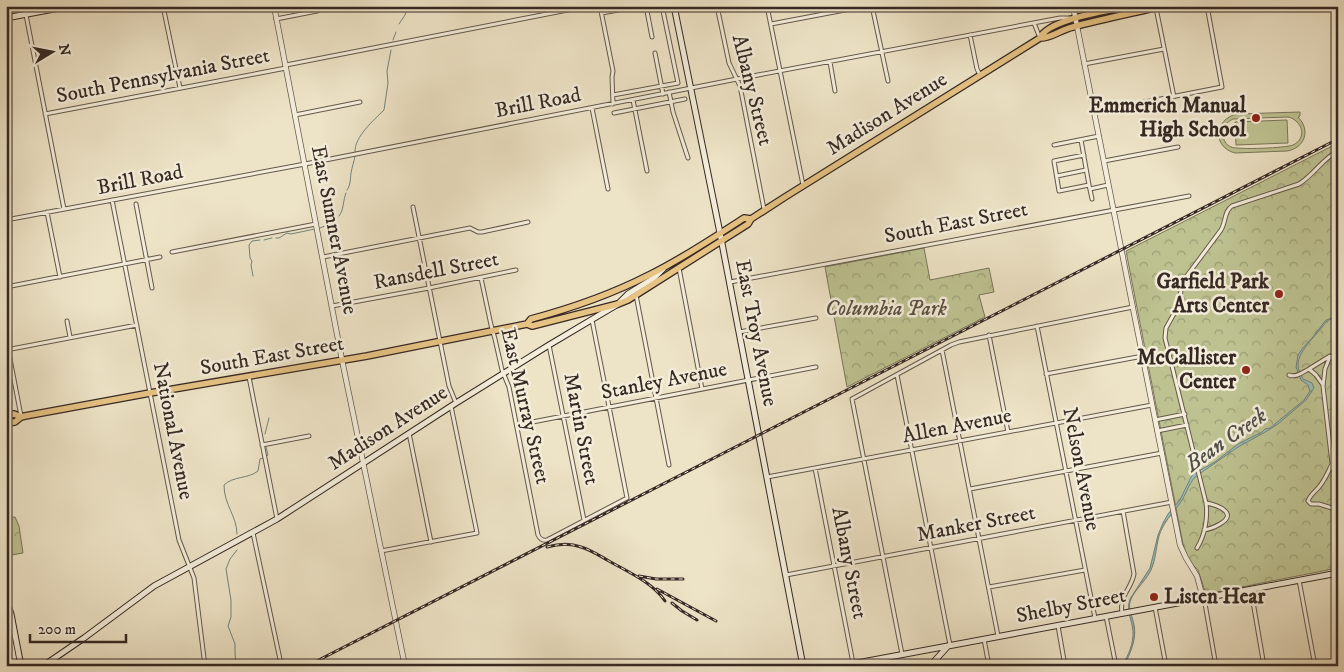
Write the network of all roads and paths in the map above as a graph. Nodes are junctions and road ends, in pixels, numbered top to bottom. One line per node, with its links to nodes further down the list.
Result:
1 (70, 6): 21 (main road)
2 (163, 6): 42 (street)
3 (274, 6): 24 (street, East Sumner Avenue)
4 (588, 6): 36 (street, South Pennsylvania Street)
5 (600, 6): 20 (street)
6 (640, 6): 20 (street)
7 (646, 6): 29 (street)
8 (662, 6): 41 (street)
9 (674, 6): 43 (main road, East Troy Avenue)
10 (717, 6): 39 (street, Albany Street)
11 (767, 6): 26 (street)
12 (866, 6): 26 (street)
13 (872, 6): 32 (street)
14 (1073, 6): 23 (street)
15 (1128, 6): 23 (main road, Madison Avenue)
16 (1163, 6): 19 (main road, Madison Avenue)
17 (1207, 6): 48 (street)
18 (323, 8): 24 (street)
19 (1156, 8): 27 (main road, Madison Avenue); 31 (street)
20 (602, 14): 47 (street)
21 (26, 15): 22 (main road); 58 (street)
22 (6, 18)
23 (1075, 18): 25 (street, Brill Road); 27 (street); 30 (main road, Madison Avenue)
24 (276, 19): 36 (street, East Sumner Avenue)
25 (1034, 23): 28 (street, Brill Road); 30 (street)
26 (770, 24): 37 (street)
27 (1077, 25): 30 (main road, Madison Avenue); 35 (street)
28 (970, 35): 32 (street, Brill Road); 38 (street)
29 (652, 37)
30 (1040, 38): 38 (main road, Madison Avenue)
31 (1164, 49): 35 (street); 48 (street)
32 (883, 52): 34 (street, Brill Road); 40 (street)
33 (655, 53): 41 (street)
34 (830, 62): 37 (street, Brill Road); 44 (street)
35 (1084, 64): 57 (street)
36 (286, 67): 42 (street, South Pennsylvania Street); 59 (street, East Sumner Avenue)
37 (780, 71): 39 (street, Brill Road); 72 (street)
38 (980, 75): 72 (main road, Madison Avenue)
39 (737, 79): 43 (street, Brill Road); 82 (street, Albany Street)
40 (888, 81)
41 (661, 86): 46 (street); 47 (street)
42 (180, 88): 58 (street, South Pennsylvania Street)
43 (691, 88): 45 (street, Brill Road); 89 (main road, East Troy Avenue)
44 (835, 90)
45 (669, 92): 46 (street, Brill Road); 52 (street)
46 (662, 94): 50 (street, Brill Road)
47 (613, 95): 53 (street)
48 (1174, 97): 57 (street)
49 (685, 99): 52 (street)
50 (633, 100): 53 (street, Brill Road); 55 (street)
51 (360, 102): 59 (street)
52 (671, 102): 55 (street); 66 (street)
53 (612, 104): 54 (street, Brill Road)
54 (592, 108): 68 (street, Brill Road); 75 (street)
55 (635, 108): 56 (street); 70 (street)
56 (614, 112)
57 (1094, 112): 60 (street)
58 (45, 114): 81 (street)
59 (295, 114): 68 (street, East Sumner Avenue)
60 (1099, 136): 61 (street); 67 (street)
61 (1081, 140): 62 (street); 65 (street)
62 (1054, 145)
63 (1178, 147): 67 (street)
64 (1338, 151): 145 (street)
65 (1084, 155): 69 (street); 71 (street)
66 (688, 158)
67 (1104, 161): 73 (street)
68 (305, 164): 78 (street, Brill Road); 88 (street, East Sumner Avenue)
69 (1086, 170): 71 (street); 74 (street)
70 (646, 171)
71 (1057, 176): 74 (street)
72 (803, 185): 82 (main road, Madison Avenue)
73 (1108, 185): 74 (street); 83 (street)
74 (1090, 187): 77 (street)
75 (608, 189)
76 (1189, 196): 83 (street, South East Street)
77 (1092, 199)
78 (112, 200): 81 (street, Brill Road); 96 (street, National Avenue)
79 (136, 204): 95 (street)
80 (413, 207): 90 (street)
81 (64, 209): 84 (street, Brill Road)
82 (764, 210): 85 (main road, Madison Avenue)
83 (1113, 210): 102 (street, South East Street); 110 (street)
84 (47, 212): 86 (street, Brill Road); 100 (street)
85 (751, 219): 89 (main road, Madison Avenue); 91 (main road, Madison Avenue)
86 (6, 220)
87 (528, 222): 90 (street)
88 (317, 224): 92 (street); 94 (street, East Sumner Avenue)
89 (720, 233): 91 (main road, East Troy Avenue); 97 (main road, Madison Avenue)
90 (419, 238): 94 (street); 105 (street)
91 (722, 241): 98 (main road, Madison Avenue); 102 (main road, East Troy Avenue)
92 (172, 252)
93 (160, 257): 95 (street)
94 (323, 257): 109 (street, East Sumner Avenue)
95 (146, 259): 96 (street); 104 (street)
96 (124, 264): 100 (street); 115 (street, National Avenue)
97 (665, 267): 108 (main road, Madison Avenue); 114 (main road, South East Street)
98 (679, 268): 106 (main road, Madison Avenue); 139 (street)
99 (516, 270): 101 (street, Ransdell Street)
100 (60, 277): 103 (street)
101 (481, 278): 105 (street, Ransdell Street); 117 (street, East Murray Street)
102 (730, 282): 118 (main road, East Troy Avenue)
103 (6, 287)
104 (152, 288)
105 (429, 288): 109 (street, Ransdell Street); 122 (street)
106 (636, 295): 107 (main road, Madison Avenue); 141 (street)
107 (628, 300): 108 (main road, South East Street)
108 (618, 304): 112 (main road, Madison Avenue); 114 (main road, South East Street)
109 (332, 306): 129 (street, East Sumner Avenue)
110 (1133, 307): 116 (street); 127 (street)
111 (816, 318): 118 (street)
112 (592, 319): 123 (main road, Madison Avenue); 144 (street)
113 (67, 321): 120 (street)
114 (527, 324): 117 (main road, South East Street)
115 (137, 325): 120 (street); 140 (street, National Avenue)
116 (1037, 326): 119 (street); 133 (street, Nelson Avenue)
117 (493, 331): 122 (main road, South East Street); 132 (street, East Murray Street)
118 (739, 332): 137 (main road, East Troy Avenue)
119 (989, 335): 125 (street); 155 (street)
120 (70, 337): 124 (street)
121 (6, 338): 124 (street)
122 (440, 342): 129 (main road, South East Street); 142 (street)
123 (549, 344): 132 (main road, Madison Avenue); 148 (street, Martin Street)
124 (7, 350): 147 (street)
125 (942, 350): 134 (street); 158 (street)
126 (1338, 351): 128 (street)
127 (1143, 356): 133 (street); 143 (street)
128 (1330, 356): 131 (street); 138 (street)
129 (342, 360): 136 (main road, South East Street); 163 (street, East Sumner Avenue)
130 (816, 367): 137 (street, Stanley Avenue)
131 (1307, 370): 135 (street); 138 (street)
132 (503, 374): 142 (main road, Madison Avenue); 152 (street, East Murray Street)
133 (1046, 374): 151 (street, Nelson Avenue)
134 (897, 375): 160 (street); 162 (street)
135 (1289, 375)
136 (249, 376): 140 (main road, South East Street); 159 (street)
137 (748, 381): 139 (street, Stanley Avenue); 168 (main road, East Troy Avenue)
138 (1323, 386): 164 (street)
139 (702, 389): 141 (street, Stanley Avenue)
140 (150, 393): 147 (main road, South East Street); 186 (street, National Avenue)
141 (656, 398): 144 (street, Stanley Avenue); 165 (street)
142 (454, 404): 156 (main road, Madison Avenue); 181 (street)
143 (1152, 405): 149 (street); 151 (street, Allen Avenue)
144 (610, 407): 148 (street, Stanley Avenue); 176 (street)
145 (1185, 414): 149 (street); 153 (street)
146 (6, 415): 147 (main road, South East Street)
147 (21, 416): 150 (main road, South East Street)
148 (563, 416): 152 (street, Stanley Avenue); 176 (street, Martin Street)
149 (1156, 420): 154 (street)
150 (6, 423)
151 (1056, 423): 155 (street, Allen Avenue); 167 (street, Nelson Avenue)
152 (517, 425): 176 (street, East Murray Street)
153 (1187, 425): 154 (street); 171 (street)
154 (1158, 431): 161 (street)
155 (1008, 432): 158 (street, Allen Avenue)
156 (409, 433): 163 (main road, Madison Avenue); 181 (street)
157 (309, 436): 159 (street)
158 (960, 441): 160 (street, Allen Avenue); 169 (street)
159 (262, 445): 175 (street)
160 (912, 450): 162 (street, Allen Avenue); 182 (street)
161 (1162, 453): 167 (street); 172 (street)
162 (864, 459): 166 (street, Allen Avenue); 185 (street)
163 (364, 463): 175 (main road, Madison Avenue); 184 (street, East Sumner Avenue)
164 (1332, 463): 170 (street); 173 (street)
165 (669, 465)
166 (815, 468): 168 (street, Allen Avenue); 187 (street, Albany Street)
167 (1066, 471): 169 (street); 177 (street, Nelson Avenue)
168 (767, 478): 190 (main road, East Troy Avenue)
169 (970, 489): 180 (street)
170 (1338, 491)
171 (1206, 503): 178 (street); 178 (street)
172 (1172, 504): 174 (street, Manker Street); 194 (street)
173 (1338, 510)
174 (1123, 511): 177 (street, Manker Street); 197 (street)
175 (277, 519): 179 (main road, Madison Avenue)
176 (584, 520)
177 (1076, 520): 180 (street, Manker Street); 188 (street, Nelson Avenue)
178 (1204, 530): 183 (street)
179 (253, 533): 186 (main road, Madison Avenue); 208 (street)
180 (979, 538): 182 (street, Manker Street); 192 (street)
181 (431, 542): 184 (street)
182 (931, 547): 185 (street, Manker Street); 204 (street)
183 (1196, 548)
184 (381, 551): 213 (street, East Sumner Avenue)
185 (883, 557): 187 (street, Manker Street); 205 (street)
186 (189, 566): 211 (main road, Madison Avenue); 212 (street, National Avenue)
187 (834, 566): 190 (street, Manker Street); 207 (street, Albany Street)
188 (1085, 570): 192 (street); 199 (street, Nelson Avenue)
189 (1338, 573): 191 (main road, Shelby Street)
190 (786, 575): 214 (main road, East Troy Avenue)
191 (1299, 580): 193 (main road, Shelby Street); 224 (street)
192 (989, 587): 202 (street)
193 (1250, 589): 194 (main road, Shelby Street); 223 (street)
194 (1204, 598): 196 (main road, Shelby Street); 222 (street)
195 (6, 599): 209 (main road)
196 (1155, 607): 197 (main road, Shelby Street); 221 (street)
197 (1123, 613): 198 (main road, Shelby Street)
198 (1106, 616): 199 (main road, Shelby Street); 220 (street)
199 (1095, 618): 201 (main road, Shelby Street)
200 (6, 619): 210 (main road)
201 (1058, 625): 202 (main road, Shelby Street); 219 (street)
202 (998, 636): 203 (main road, Shelby Street)
203 (984, 639): 204 (main road, Shelby Street); 218 (street)
204 (948, 646): 205 (main road, Shelby Street); 206 (main road)
205 (902, 654): 207 (main road, Shelby Street)
206 (938, 656): 216 (main road); 217 (street)
207 (853, 663): 215 (main road, Shelby Street)
208 (281, 664)
209 (22, 665)
210 (15, 666)
211 (43, 666)
212 (205, 666)
213 (404, 666)
214 (803, 666)
215 (840, 666)
216 (930, 666)
217 (940, 666)
218 (989, 666)
219 (1065, 666)
220 (1116, 666)
221 (1166, 666)
222 (1216, 666)
223 (1264, 666)
224 (1315, 666)

